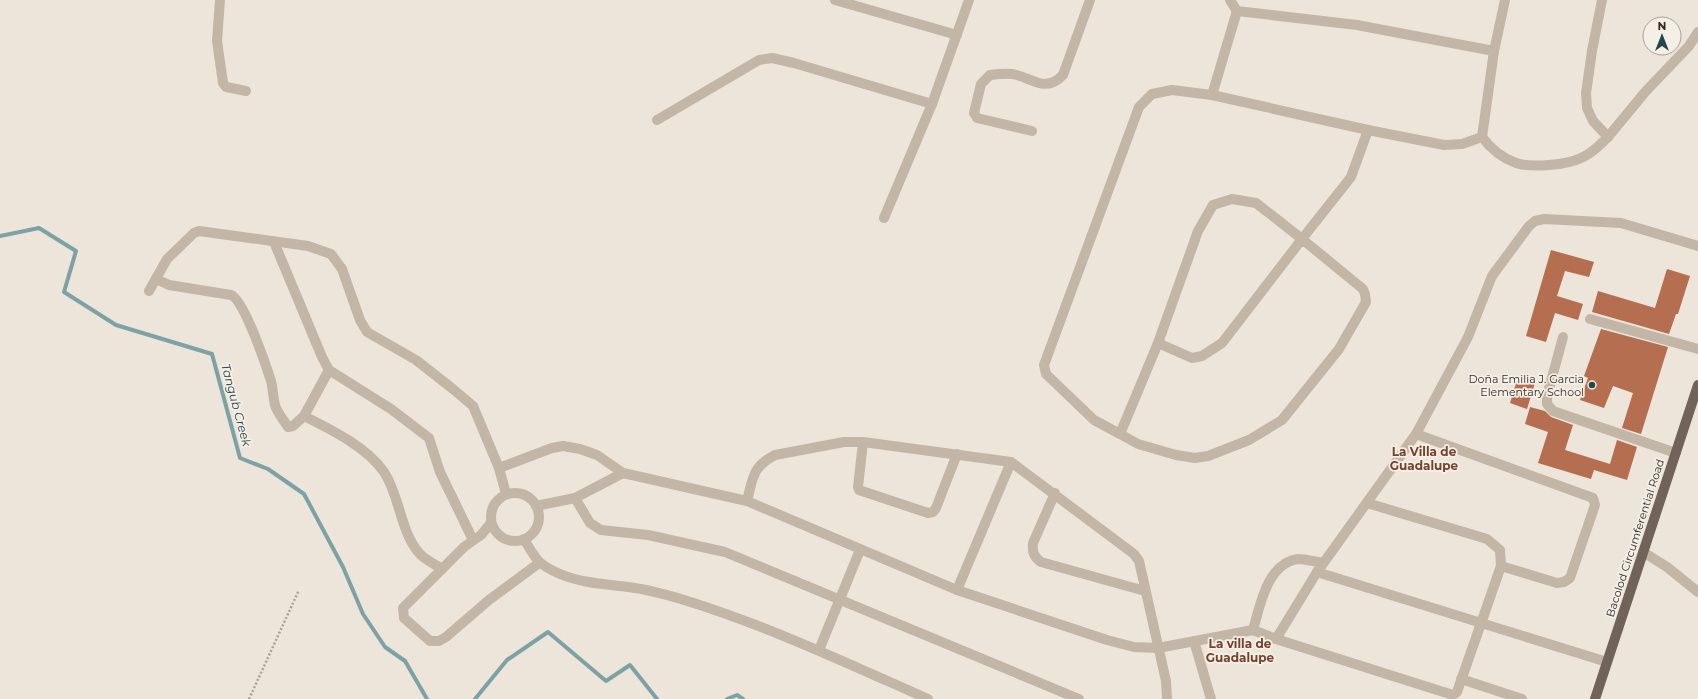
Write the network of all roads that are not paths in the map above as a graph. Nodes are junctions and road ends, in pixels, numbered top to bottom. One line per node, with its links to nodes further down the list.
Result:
1 (220, 0): 12 (street)
2 (835, 0): 10 (street)
3 (969, 0): 10 (street)
4 (1090, 0): 17 (street)
5 (1230, 0): 8 (street)
6 (1505, 0): 11 (street)
7 (1602, 0): 19 (street)
8 (1237, 11): 11 (street); 13 (street)
9 (1698, 32): 19 (street)
10 (957, 35): 14 (street)
11 (1494, 51): 18 (street)
12 (246, 91)
13 (1212, 95): 16 (street); 33 (street)
14 (932, 104): 15 (street); 20 (street)
15 (657, 120)
16 (1368, 130): 18 (street); 21 (street)
17 (1032, 131)
18 (1482, 137): 19 (street)
19 (1608, 137)
20 (884, 218)
21 (1302, 239): 28 (street); 28 (street); 33 (street)
22 (274, 242): 24 (street); 30 (street); 39 (street)
23 (1698, 246): 34 (street)
24 (156, 279): 25 (street); 32 (street)
25 (149, 292)
26 (1590, 319): 29 (street)
27 (1563, 337): 36 (street)
28 (1158, 343): 33 (street)
29 (1698, 349)
30 (329, 370): 32 (street); 49 (street)
31 (1698, 385): 36 (main road, Bacolod Circumferential Road)
32 (304, 416): 55 (street)
33 (1120, 434)
34 (1416, 434): 45 (street); 54 (street)
35 (863, 442): 37 (street); 37 (street); 44 (street)
36 (1676, 453): 51 (main road, Bacolod Circumferential Road)
37 (957, 454): 38 (street)
38 (1011, 462): 41 (street); 57 (street)
39 (499, 468): 40 (street); 42 (street)
40 (623, 474): 43 (street); 44 (street)
41 (1056, 493): 58 (street); 58 (street)
42 (506, 494): 46 (street); 47 (street)
43 (575, 498): 46 (street); 60 (street)
44 (746, 501): 50 (street)
45 (1367, 503): 53 (street); 54 (street)
46 (536, 506): 48 (street)
47 (491, 523): 48 (street); 49 (street)
48 (524, 539): 52 (street)
49 (472, 540): 55 (street)
50 (860, 550): 57 (street); 60 (street)
51 (1643, 552): 59 (street); 67 (main road, Bacolod Circumferential Road)
52 (539, 563): 55 (street); 66 (street)
53 (1323, 563): 56 (street); 62 (street)
54 (1501, 566): 61 (street)
55 (442, 569)
56 (1317, 572): 61 (street); 63 (street)
57 (957, 590): 65 (street)
58 (1145, 591): 65 (street)
59 (1698, 592)
60 (840, 599): 66 (street); 70 (street)
61 (1481, 623): 67 (street); 68 (street)
62 (1253, 630): 63 (street); 64 (street)
63 (1276, 639): 68 (street)
64 (1194, 641): 65 (street); 72 (street)
65 (1158, 648): 71 (street)
66 (819, 650): 69 (street)
67 (1607, 662): 74 (main road, Bacolod Circumferential Road)
68 (1461, 679): 73 (street)
69 (928, 699)
70 (1079, 699)
71 (1167, 699)
72 (1211, 699)
73 (1522, 699)
74 (1595, 699)

